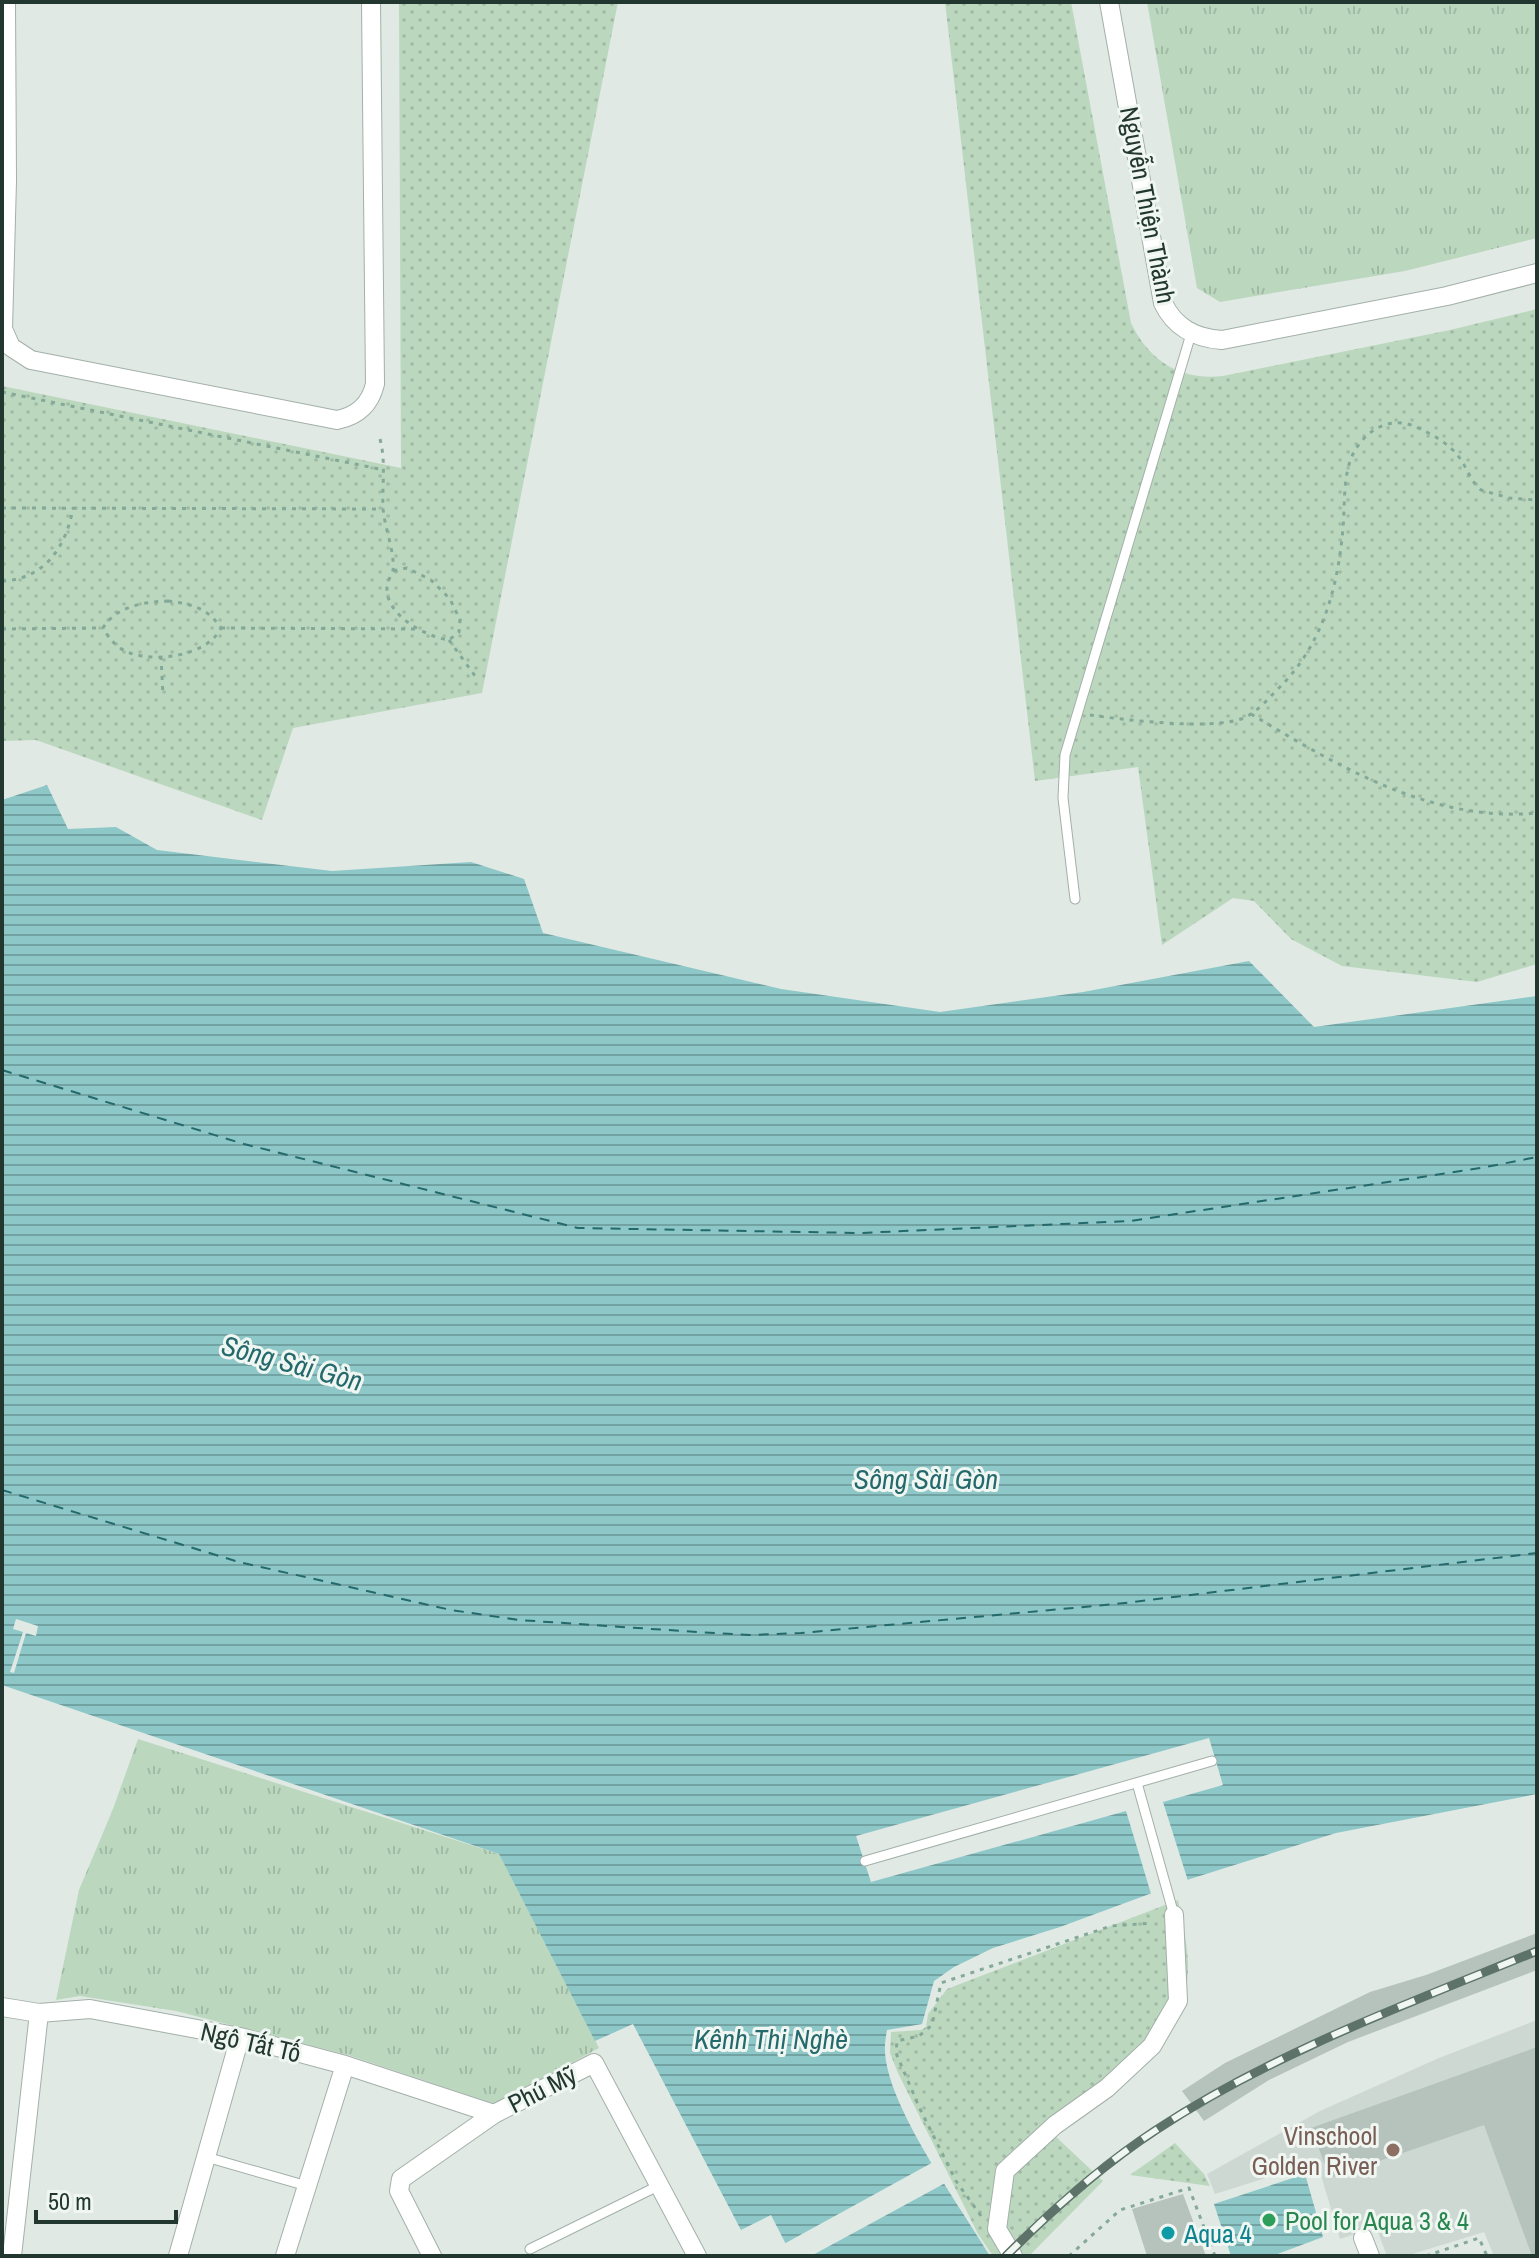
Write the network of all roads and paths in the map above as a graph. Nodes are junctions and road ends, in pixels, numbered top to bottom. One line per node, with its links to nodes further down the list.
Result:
1 (371, 2): 4 (street)
2 (1109, 2): 6 (street, Nguyễn Thiện Thành)
3 (4, 3): 4 (street)
4 (5, 181)
5 (1537, 273): 6 (street, Nguyễn Thiện Thành)
6 (1191, 334): 24 (lane)
7 (2, 392): 9 (path)
8 (380, 439): 9 (path)
9 (384, 470): 13 (path)
10 (1537, 500): 25 (path)
11 (2, 508): 12 (path)
12 (73, 508): 13 (path); 15 (path)
13 (383, 509): 14 (path)
14 (393, 571): 19 (path); 20 (path)
15 (2, 581)
16 (103, 628): 17 (path); 18 (path); 21 (path)
17 (221, 628): 19 (path); 21 (path)
18 (2, 629)
19 (418, 629): 20 (path)
20 (449, 640): 22 (path)
21 (161, 656): 23 (path)
22 (478, 680)
23 (163, 696)
24 (1077, 713): 25 (path); 27 (lane)
25 (1251, 714): 26 (path)
26 (1537, 813)
27 (1075, 899)
28 (1212, 1761): 29 (lane)
29 (1137, 1783): 30 (lane); 31 (lane)
30 (865, 1861)
31 (1174, 1915): 49 (street)
32 (1152, 1923): 41 (path)
33 (2, 2007): 34 (street, Ngô Tất Tố)
34 (39, 2013): 35 (street, Ngô Tất Tố); 44 (street)
35 (240, 2037): 36 (street, Ngô Tất Tố); 38 (street)
36 (345, 2065): 37 (street, Ngô Tất Tố); 39 (street)
37 (494, 2114): 40 (street, Phú Mỹ); 47 (street, Phú Mỹ)
38 (206, 2157): 39 (lane); 45 (street)
39 (307, 2186): 46 (street)
40 (658, 2186): 43 (lane); 48 (street, Phú Mỹ)
41 (986, 2223)
42 (1363, 2238): 52 (street)
43 (530, 2249)
44 (9, 2253)
45 (178, 2256)
46 (285, 2256)
47 (432, 2256)
48 (697, 2256)
49 (1013, 2256)
50 (1069, 2256): 51 (path)
51 (1215, 2256)
52 (1370, 2256)
53 (1426, 2256): 54 (path)
54 (1487, 2256)

